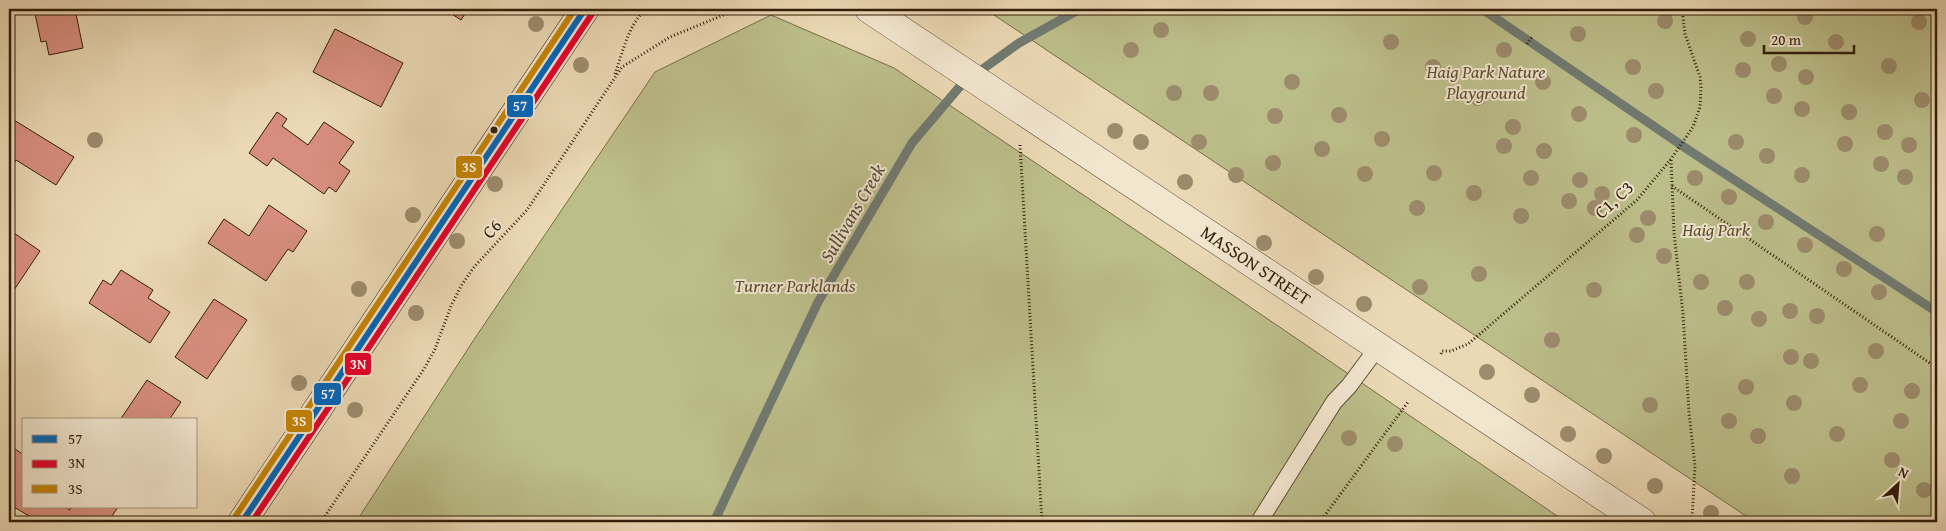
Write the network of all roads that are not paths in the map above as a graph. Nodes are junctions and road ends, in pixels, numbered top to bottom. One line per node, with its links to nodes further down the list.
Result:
1 (585, 9): 4 (street)
2 (869, 9): 3 (street, MASSON STREET)
3 (1378, 347): 5 (lane); 6 (street, MASSON STREET)
4 (242, 522)
5 (1259, 522)
6 (1642, 522)

